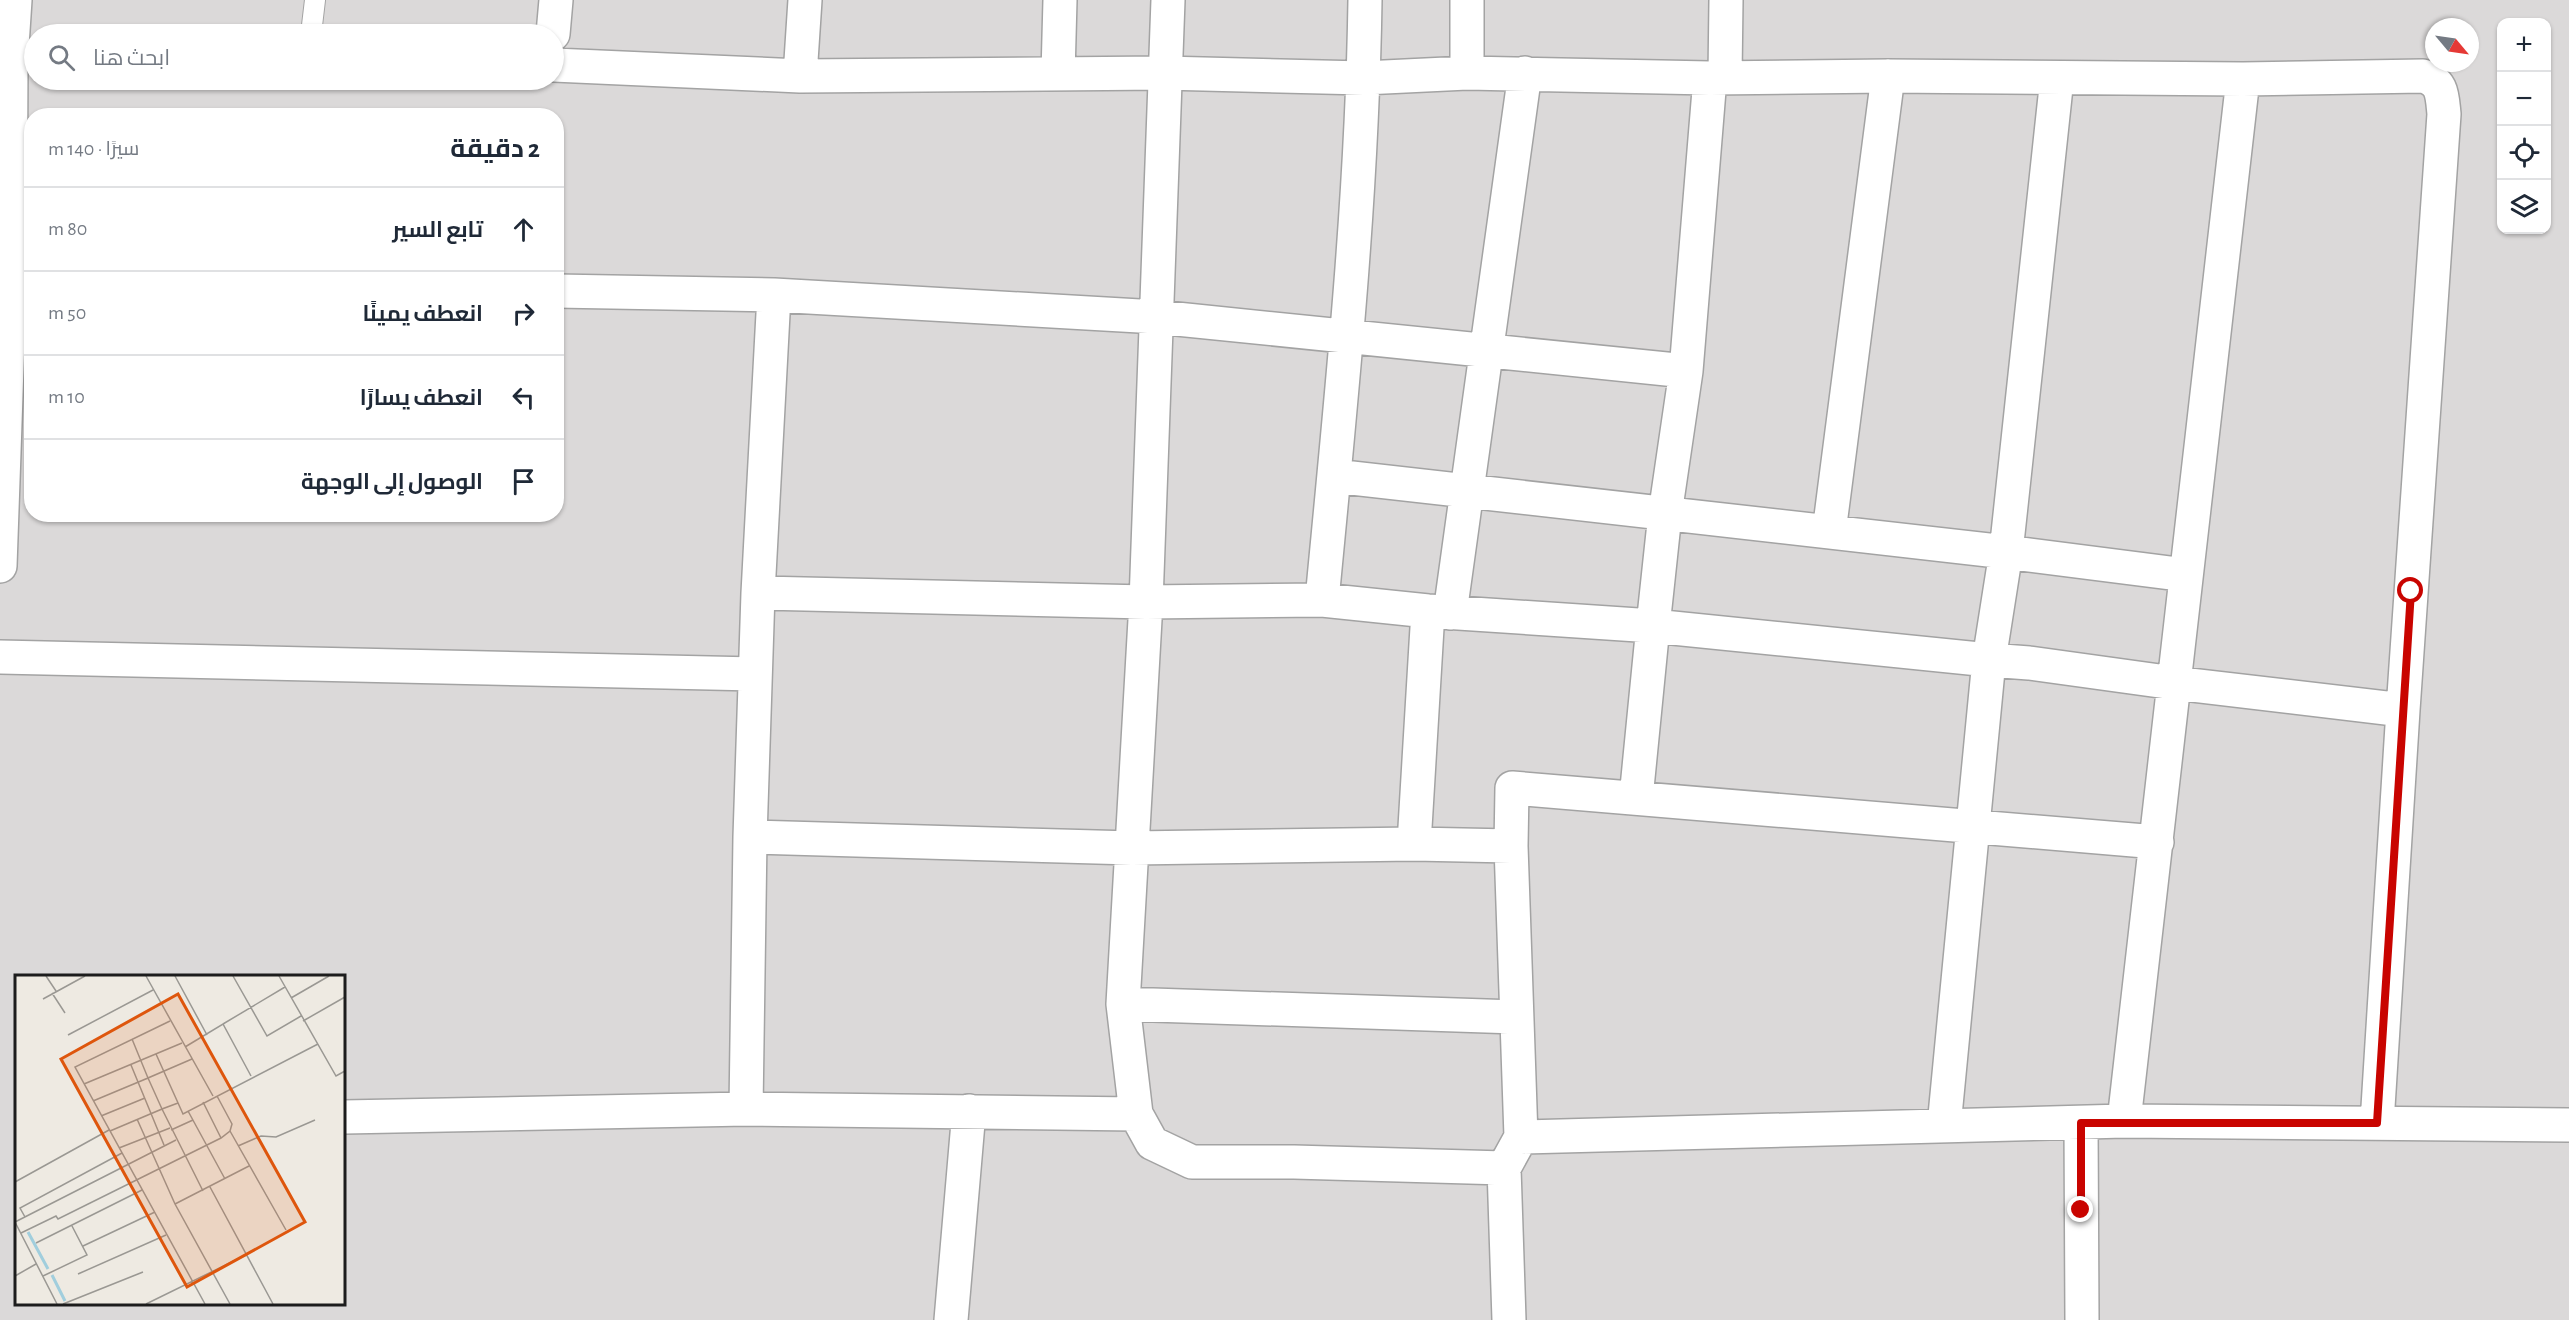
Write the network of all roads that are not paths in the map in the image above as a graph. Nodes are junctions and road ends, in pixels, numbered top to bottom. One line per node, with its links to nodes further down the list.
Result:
1 (15, 0): 12 (street)
2 (315, 0): 10 (lane)
3 (556, 0): 11 (street)
4 (805, 0): 18 (street)
5 (1060, 0): 17 (street)
6 (1168, 0): 14 (street)
7 (1365, 0): 21 (street)
8 (1467, 0): 15 (street)
9 (1726, 0): 20 (street)
10 (312, 24)
11 (555, 24)
12 (15, 61): 24 (street)
13 (564, 65): 18 (street)
14 (1164, 73): 17 (street); 21 (street); 27 (street)
15 (1467, 73): 16 (street); 21 (street)
16 (1525, 73): 20 (street); 29 (street)
17 (1058, 74): 18 (street)
18 (800, 76)
19 (1888, 76): 20 (street); 22 (street); 34 (street)
20 (1717, 77): 30 (street)
21 (1364, 78): 28 (street)
22 (2057, 78): 23 (street); 35 (street)
23 (2243, 79): 37 (street); 47 (street)
24 (14, 281): 36 (street)
25 (564, 291): 26 (street)
26 (774, 295): 27 (street); 38 (street)
27 (1157, 317): 28 (street); 40 (street)
28 (1348, 337): 29 (street); 31 (street)
29 (1486, 351): 30 (street); 32 (street)
30 (1686, 371): 33 (street)
31 (1334, 476): 32 (street); 39 (street)
32 (1467, 491): 33 (street); 41 (street)
33 (1665, 514): 34 (street); 42 (street)
34 (1829, 532): 35 (street)
35 (2006, 552): 37 (street); 44 (street)
36 (0, 566)
37 (2186, 575): 46 (street)
38 (758, 593): 40 (street); 45 (street)
39 (1322, 600): 40 (street); 41 (street)
40 (1146, 602): 54 (street)
41 (1439, 612): 42 (street); 52 (street)
42 (1653, 626): 44 (street); 48 (street)
43 (0, 657): 45 (street)
44 (1989, 660): 46 (street); 49 (street)
45 (755, 674): 50 (street)
46 (2174, 683): 47 (street); 51 (street)
47 (2403, 710): 63 (street)
48 (1636, 798): 49 (street); 53 (street)
49 (1973, 826): 51 (street); 65 (street)
50 (750, 837): 54 (street); 57 (street)
51 (2157, 842): 61 (street)
52 (1414, 844): 53 (street); 54 (street)
53 (1511, 846): 56 (street)
54 (1132, 848): 55 (street)
55 (1123, 1004): 56 (street); 59 (street)
56 (1516, 1017): 66 (street)
57 (746, 1109): 58 (street); 60 (street)
58 (969, 1111): 59 (street); 68 (street)
59 (1136, 1113): 67 (street)
60 (345, 1117)
61 (2124, 1121): 62 (street); 63 (street)
62 (2081, 1123): 65 (street); 70 (street)
63 (2377, 1123): 64 (street)
64 (2569, 1125)
65 (1944, 1126): 66 (street)
66 (1521, 1137): 67 (street)
67 (1504, 1168): 69 (street)
68 (951, 1320)
69 (1509, 1320)
70 (2082, 1320)

